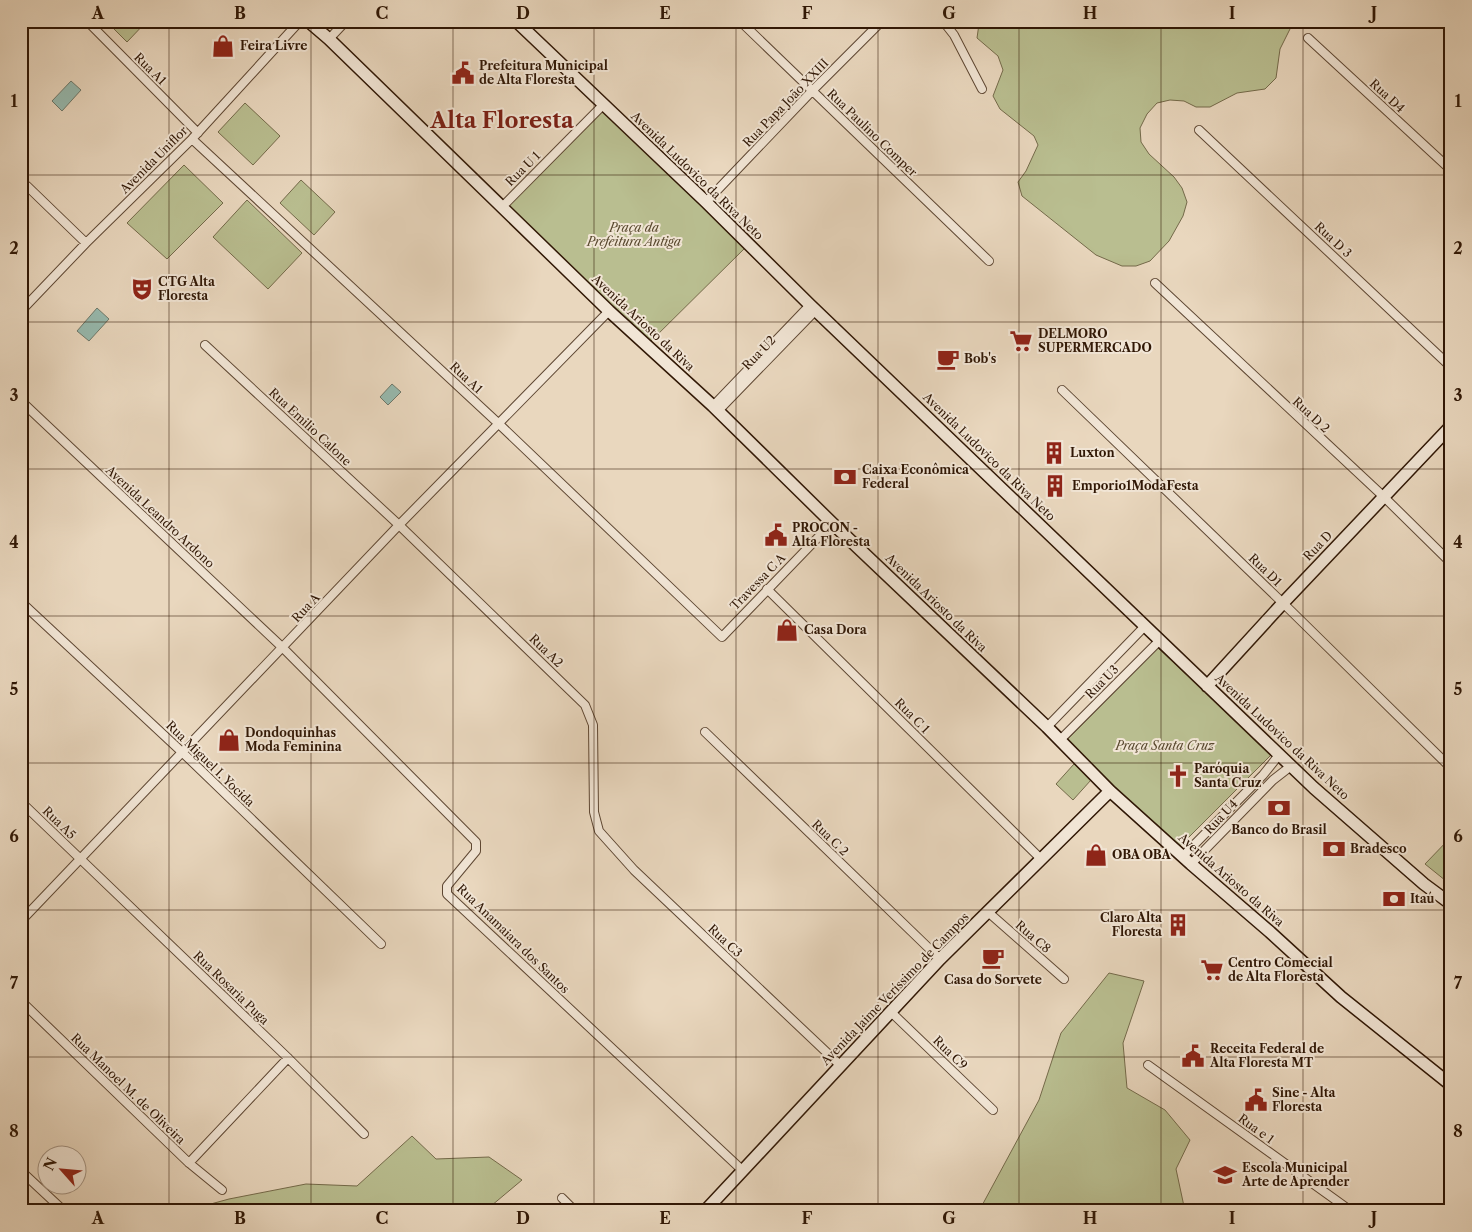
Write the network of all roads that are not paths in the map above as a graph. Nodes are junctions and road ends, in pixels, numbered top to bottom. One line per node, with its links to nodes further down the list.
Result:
1 (87, 21): 15 (street, Rua A1)
2 (300, 21): 15 (street, Avenida Uniflor)
3 (308, 21): 10 (street, Avenida Ariosto da Riva)
4 (346, 21): 10 (street)
5 (516, 21): 13 (street, Avenida Ludovico da Riva Neto)
6 (740, 21): 12 (street, Rua Paulino Comper)
7 (882, 21): 12 (street, Rua Papa João XXIII)
8 (943, 21): 11 (street)
9 (1308, 38): 17 (street, Rua D4)
10 (329, 39): 20 (street, Avenida Ariosto da Riva)
11 (982, 89)
12 (812, 91): 19 (street, Rua Papa João XXIII); 22 (street, Rua Paulino Comper)
13 (603, 104): 19 (street, Avenida Ludovico da Riva Neto); 20 (street, Rua U 1)
14 (1199, 130): 28 (street, Rua D 3)
15 (198, 133): 16 (street, Avenida Uniflor)
16 (192, 139): 21 (street, Avenida Uniflor); 32 (street, Rua A1)
17 (1451, 170)
18 (27, 186): 21 (street)
19 (706, 202): 24 (street, Avenida Ludovico da Riva Neto)
20 (502, 207): 26 (street, Avenida Ariosto da Riva)
21 (86, 243): 25 (street, Avenida Uniflor)
22 (989, 260)
23 (1156, 283): 34 (street, Rua D 2)
24 (813, 307): 31 (street, Rua U2); 41 (street, Avenida Ludovico da Riva Neto)
25 (21, 311)
26 (609, 311): 31 (street, Avenida Ariosto da Riva); 32 (street, Rua A)
27 (205, 345): 36 (street, Rua Emilio Calone)
28 (1451, 367)
29 (1062, 390): 40 (street, Rua D1)
30 (21, 402): 44 (street, Avenida Leandro Ardono)
31 (715, 408): 35 (street, Avenida Ariosto da Riva)
32 (499, 424): 36 (street, Rua A); 42 (street, Rua A1)
33 (1451, 426): 34 (street, Rua D)
34 (1384, 497): 37 (street, Rua D 2); 40 (street, Rua D)
35 (832, 523): 38 (street, Travessa C A); 46 (street, Avenida Ariosto da Riva)
36 (399, 525): 44 (street, Rua A); 57 (street, Rua A2)
37 (1451, 563)
38 (767, 590): 42 (street, Travessa C A); 59 (street, Rua C 1)
39 (21, 602): 49 (street, Rua Miguel I. Yocida)
40 (1283, 603): 45 (street, Rua D); 52 (street, Rua D1)
41 (1146, 626): 43 (street, Avenida Ludovico da Riva Neto); 46 (street, Rua U3)
42 (722, 637)
43 (1160, 640): 45 (street, Avenida Ludovico da Riva Neto); 48 (street, Rua U3)
44 (283, 648): 49 (street, Rua A); 76 (street, Rua Anamaiara dos Santos)
45 (1207, 686): 50 (street, Avenida Ludovico da Riva Neto)
46 (1047, 726): 48 (street, Avenida Ariosto da Riva)
47 (705, 732): 65 (street, Rua C 2)
48 (1060, 740): 53 (street, Avenida Ariosto da Riva)
49 (183, 752): 58 (street, Rua A); 64 (street, Rua Miguel I. Yocida)
50 (1279, 755): 51 (street, Avenida Ludovico da Riva Neto); 55 (street, Rua U4)
51 (1291, 766): 56 (street, Rua U4); 61 (street, Avenida Ludovico da Riva Neto)
52 (1451, 768)
53 (1110, 791): 59 (street, Avenida Jaime Veríssimo de Campos); 60 (street, Avenida Ariosto da Riva)
54 (21, 802): 58 (street, Rua A5)
55 (1230, 807): 56 (street); 60 (street, Rua U4)
56 (1237, 816): 60 (street, Rua U4)
57 (598, 831): 70 (street, Rua C3)
58 (81, 859): 63 (street, Rua A); 69 (street, Rua Rosaria Puga)
59 (1041, 859): 62 (street, Avenida Jaime Veríssimo de Campos)
60 (1187, 860): 72 (street, Avenida Ariosto da Riva)
61 (1451, 904)
62 (988, 912): 65 (street, Avenida Jaime Veríssimo de Campos); 66 (street, Rua C8)
63 (21, 921)
64 (381, 944)
65 (940, 959): 68 (street, Avenida Jaime Veríssimo de Campos)
66 (1064, 979)
67 (21, 1001): 75 (street, Rua Manoel M. de Oliveira)
68 (892, 1013): 70 (street, Avenida Jaime Veríssimo de Campos); 73 (street, Rua C9)
69 (288, 1058): 74 (street, Rua Rosaria Puga); 75 (street)
70 (840, 1065): 76 (street, Avenida Jaime Veríssimo de Campos)
71 (1148, 1065): 83 (street, Rua e 1)
72 (1451, 1085)
73 (993, 1110)
74 (364, 1134)
75 (189, 1163): 78 (street, Rua Manoel M. de Oliveira)
76 (742, 1170): 82 (street, Avenida Jaime Veríssimo de Campos)
77 (21, 1171): 80 (street)
78 (222, 1190)
79 (562, 1198): 81 (street)
80 (64, 1211)
81 (575, 1211)
82 (704, 1211)
83 (1351, 1211)

